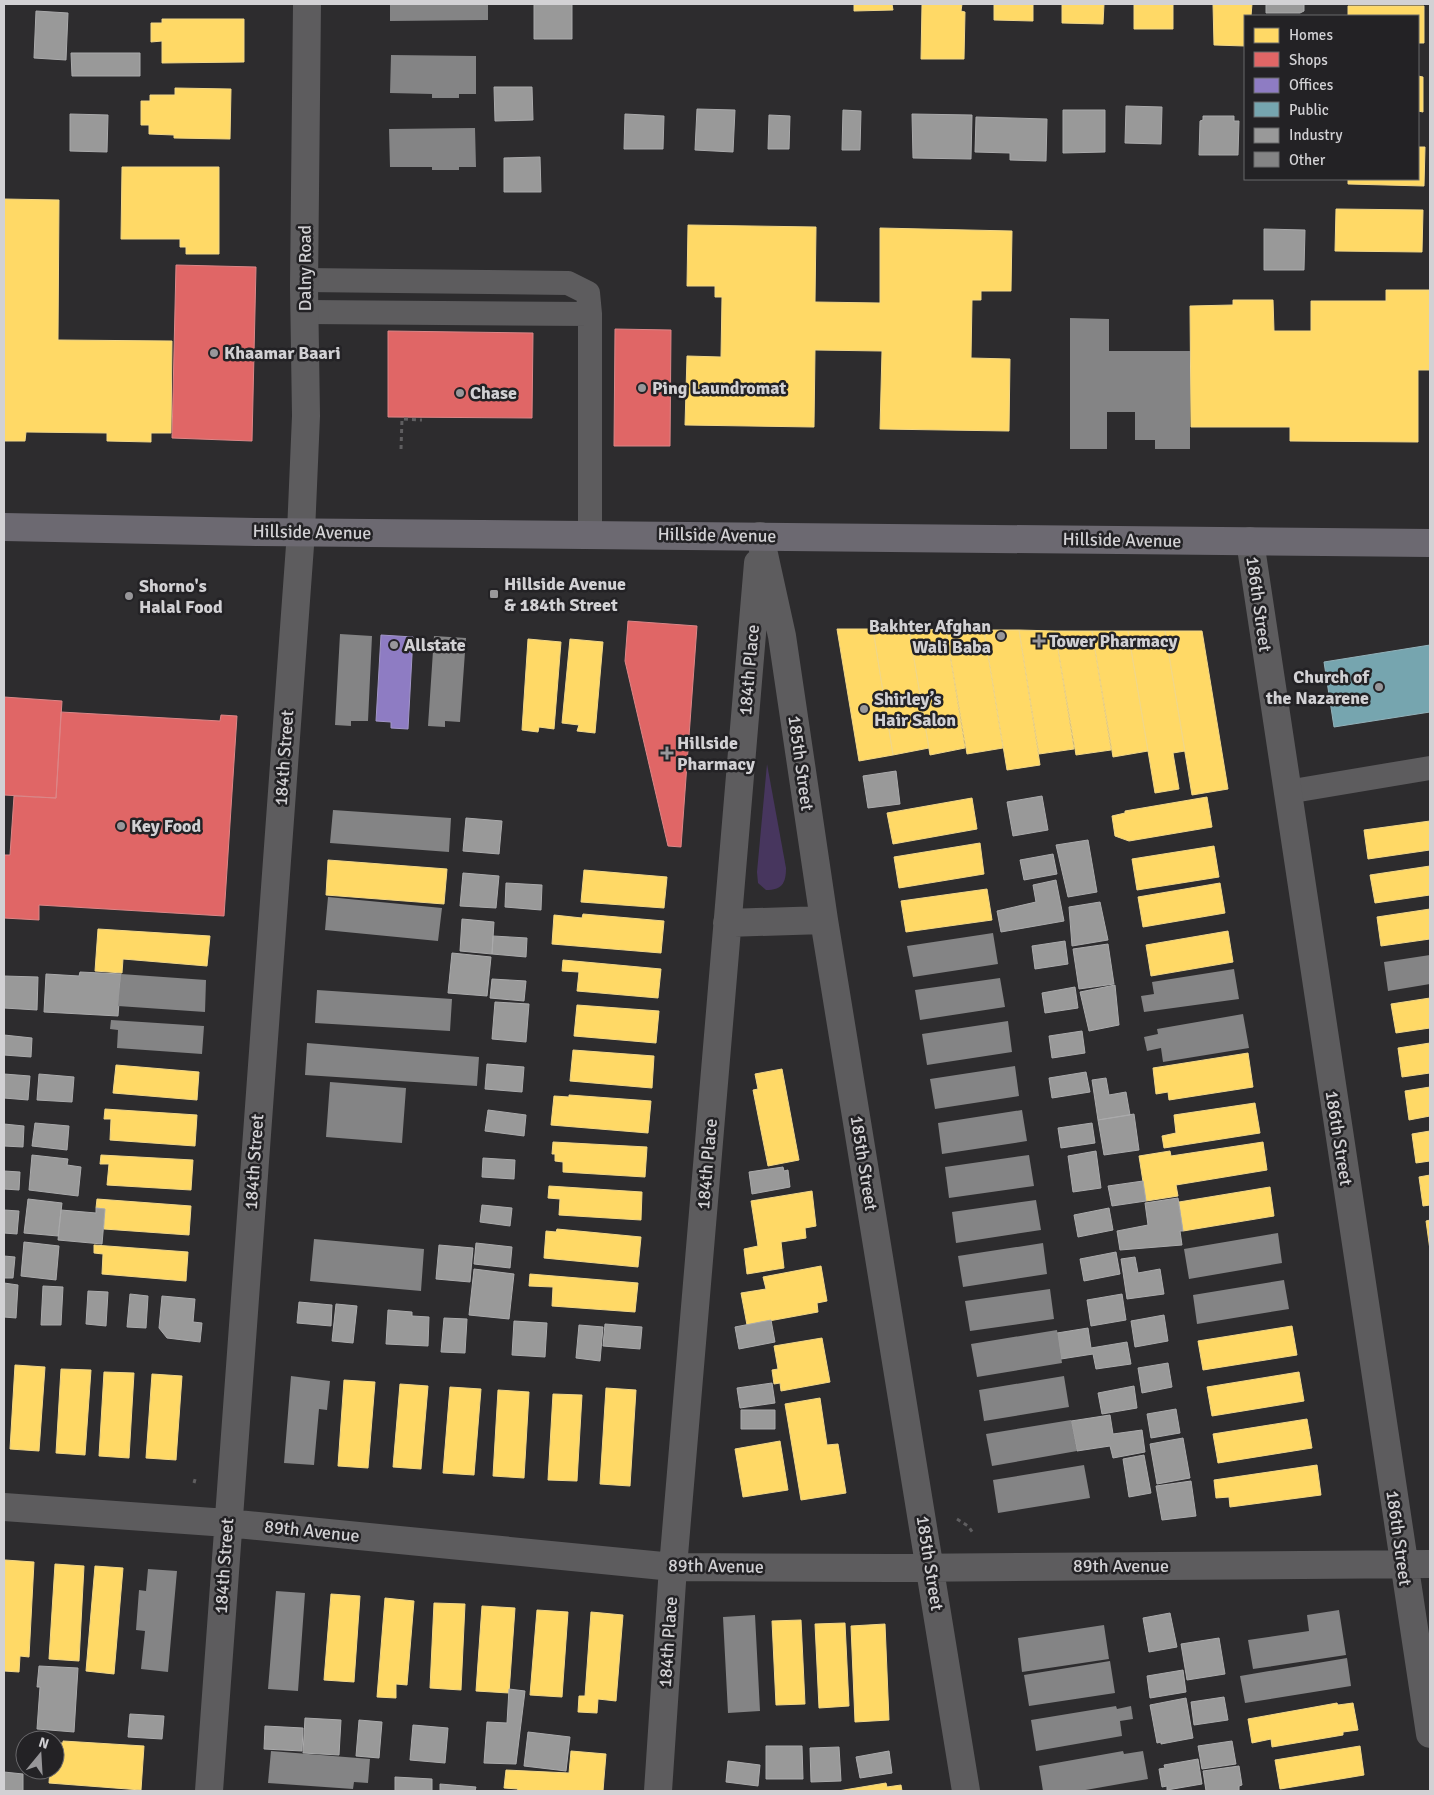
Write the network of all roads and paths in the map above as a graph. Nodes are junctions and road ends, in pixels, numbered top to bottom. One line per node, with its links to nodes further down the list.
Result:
1 (307, 4): 2 (street, Dalny Road)
2 (304, 280): 3 (street, Dalny Road); 4 (lane)
3 (304, 312): 4 (lane); 8 (street, Dalny Road)
4 (590, 314): 9 (lane)
5 (422, 420): 6 (path)
6 (401, 448)
7 (4, 527): 8 (main road, Hillside Avenue)
8 (300, 532): 9 (main road, Hillside Avenue); 19 (street, 184th Street)
9 (590, 535): 10 (main road, Hillside Avenue)
10 (760, 536): 11 (main road, Hillside Avenue); 15 (street, 185th Street); 16 (street, 184th Place)
11 (1250, 541): 12 (main road, Hillside Avenue); 14 (street, 186th Street)
12 (1430, 543)
13 (1430, 768): 14 (lane)
14 (1288, 792): 21 (street, 186th Street)
15 (824, 920): 16 (street); 24 (street, 185th Street)
16 (727, 923): 23 (street, 184th Place)
17 (4, 1507): 19 (street, 89th Avenue)
18 (954, 1518): 20 (path)
19 (227, 1523): 23 (street, 89th Avenue); 26 (street, 184th Street)
20 (975, 1536)
21 (1403, 1564): 22 (street, 89th Avenue); 24 (street, 89th Avenue); 25 (street, 186th Street)
22 (1430, 1564)
23 (673, 1566): 24 (street, 89th Avenue); 27 (street, 184th Place)
24 (931, 1568): 28 (street, 185th Street)
25 (1430, 1734)
26 (209, 1791)
27 (658, 1791)
28 (966, 1791)

